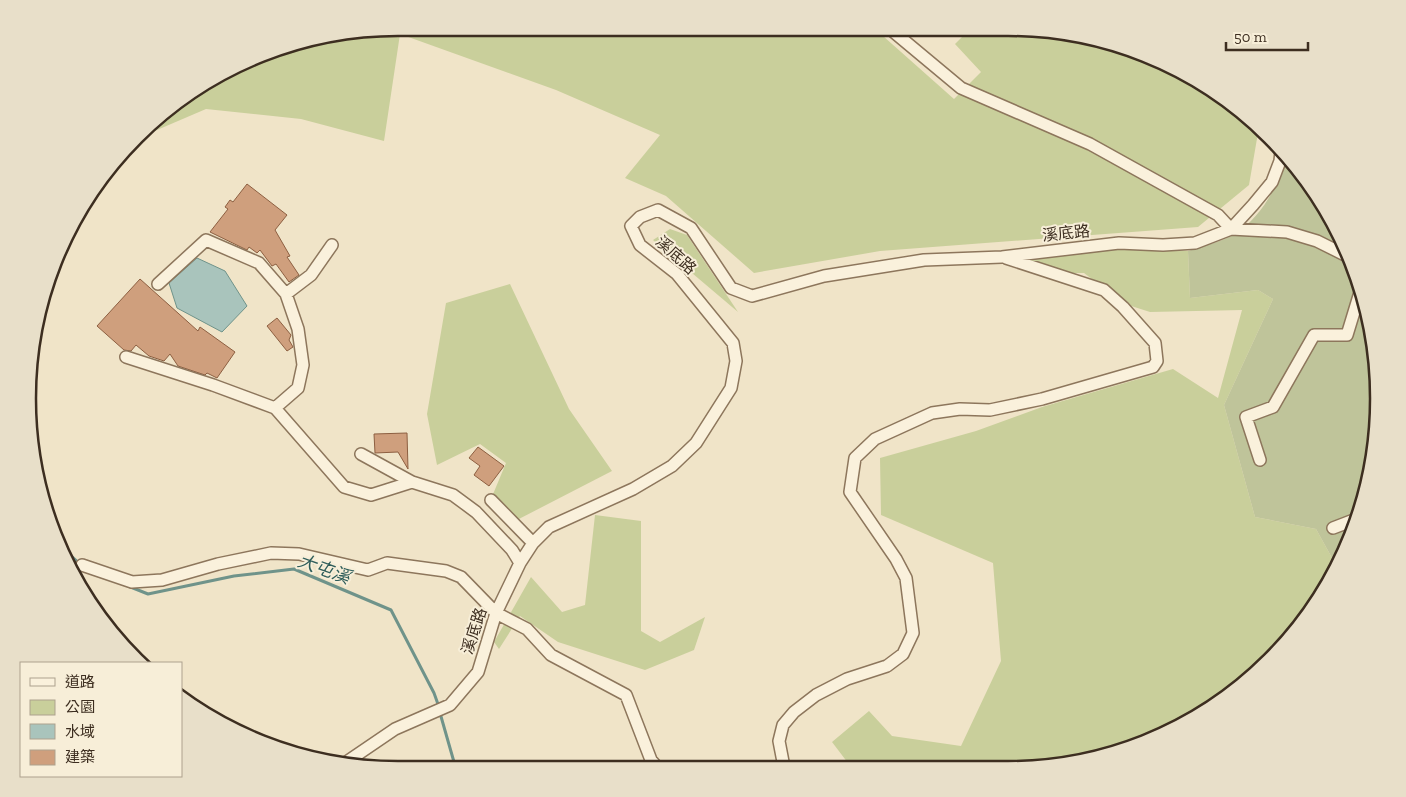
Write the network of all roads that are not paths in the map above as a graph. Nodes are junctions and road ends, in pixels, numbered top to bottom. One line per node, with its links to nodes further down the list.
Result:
1 (899, 36): 3 (street)
2 (1280, 160): 3 (street, 溪底路)
3 (1231, 229): 5 (street); 6 (street, 溪底路)
4 (332, 245): 8 (street)
5 (1338, 252)
6 (1002, 256): 18 (street, 溪底路); 24 (street)
7 (158, 284): 8 (street)
8 (286, 294): 11 (street)
9 (1357, 304): 13 (street)
10 (126, 357): 11 (street)
11 (276, 408): 14 (street)
12 (361, 454): 14 (street)
13 (1260, 460)
14 (412, 482): 19 (street)
15 (491, 500): 18 (street)
16 (1348, 522): 17 (street)
17 (1333, 528)
18 (533, 543): 19 (street, 溪底路)
19 (520, 563): 21 (street, 溪底路)
20 (82, 564): 21 (street)
21 (496, 613): 22 (street, 溪底路); 23 (street)
22 (352, 758)
23 (653, 761)
24 (783, 761)

